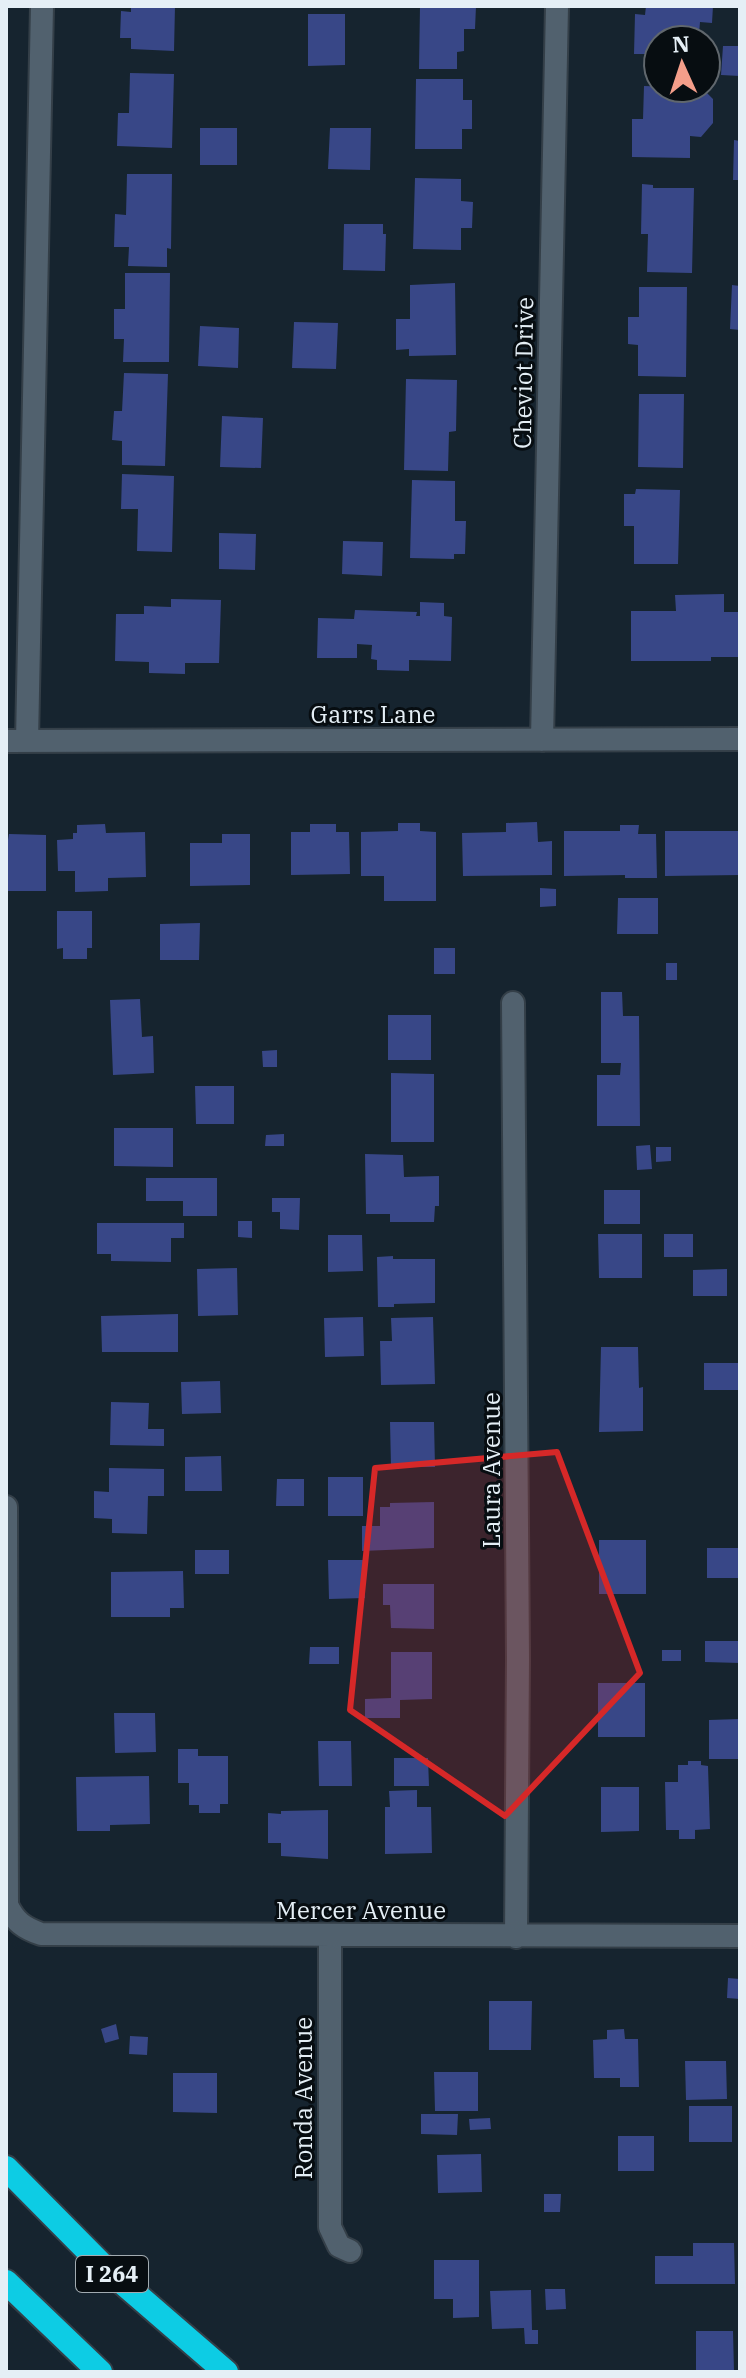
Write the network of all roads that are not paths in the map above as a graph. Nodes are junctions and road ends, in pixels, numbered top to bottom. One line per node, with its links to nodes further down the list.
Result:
1 (42, 6): 5 (street)
2 (557, 6): 4 (street, Cheviot Drive)
3 (740, 739): 4 (street, Garrs Lane)
4 (542, 740): 5 (street, Garrs Lane)
5 (16, 741)
6 (513, 1003): 11 (street, Laura Avenue)
7 (6, 1507): 8 (street)
8 (7, 1892): 10 (street, Mercer Avenue)
9 (740, 1936): 11 (street, Mercer Avenue)
10 (330, 1937): 11 (street, Mercer Avenue); 13 (street, Ronda Avenue)
11 (516, 1937)
12 (6, 2168): 16 (highway, I 264)
13 (350, 2251)
14 (6, 2282): 15 (highway)
15 (100, 2372)
16 (226, 2372)

